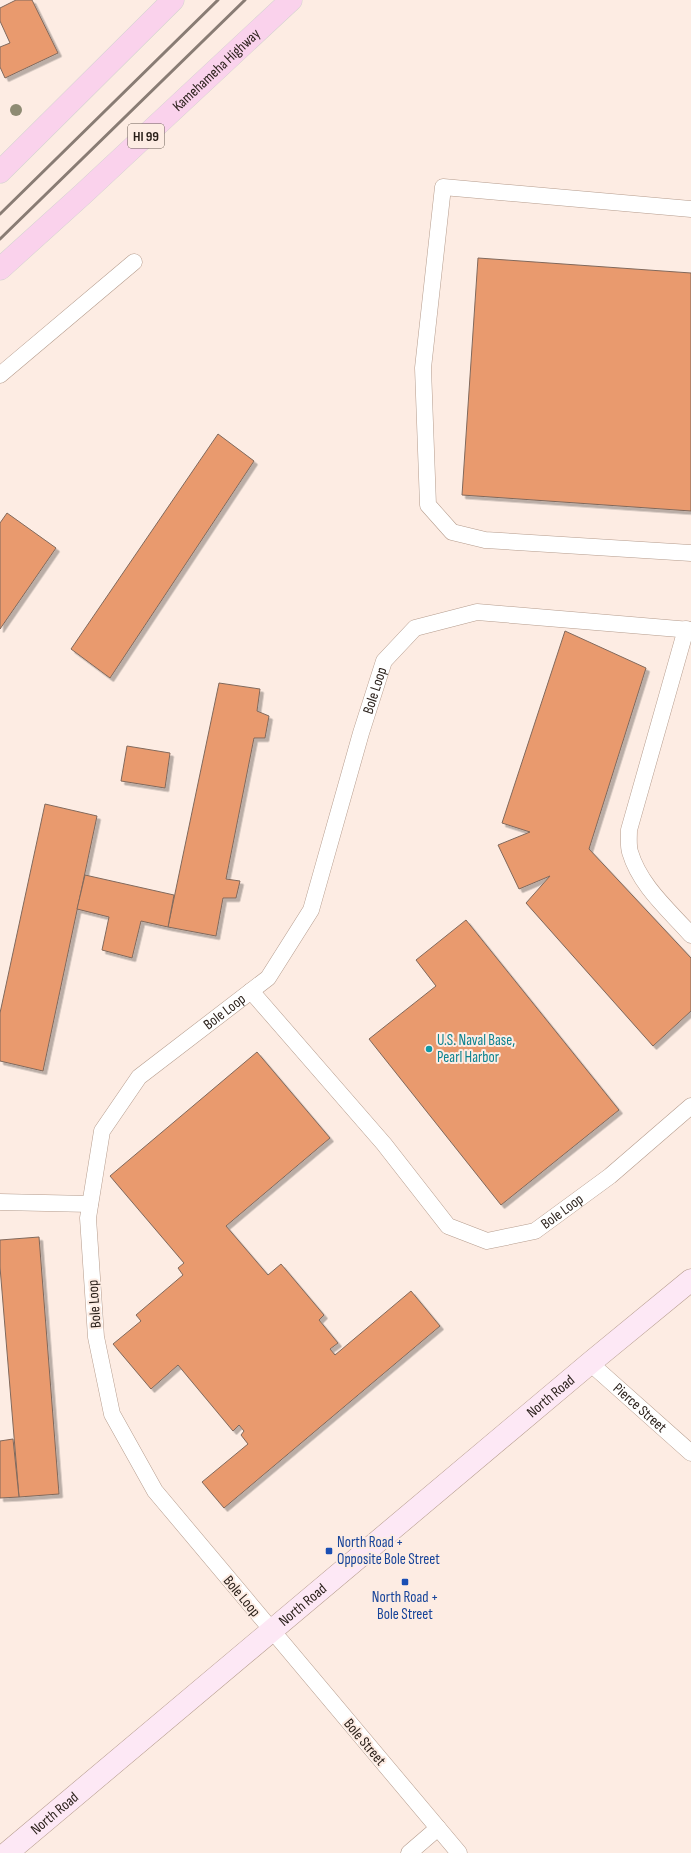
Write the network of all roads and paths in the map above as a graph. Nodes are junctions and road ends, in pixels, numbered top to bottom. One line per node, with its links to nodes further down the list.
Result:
1 (173, 0): 3 (main road)
2 (291, 0): 6 (main road, Kamehameha Highway / HI 99)
3 (0, 172)
4 (691, 209): 8 (lane)
5 (134, 262): 7 (lane)
6 (0, 270)
7 (0, 375)
8 (691, 553)
9 (688, 630): 10 (lane); 11 (lane, Bole Loop)
10 (691, 935)
11 (252, 991): 12 (lane, Bole Loop); 14 (lane, Bole Loop)
12 (691, 1106)
13 (0, 1202): 14 (lane)
14 (90, 1204): 18 (lane, Bole Loop)
15 (691, 1280): 16 (street, North Road)
16 (590, 1363): 17 (lane, Pierce Street); 18 (street, North Road)
17 (691, 1453)
18 (271, 1631): 19 (lane, Bole Street); 20 (street, North Road)
19 (438, 1828): 21 (lane); 22 (lane, Bole Street)
20 (7, 1853)
21 (409, 1853)
22 (459, 1853)

